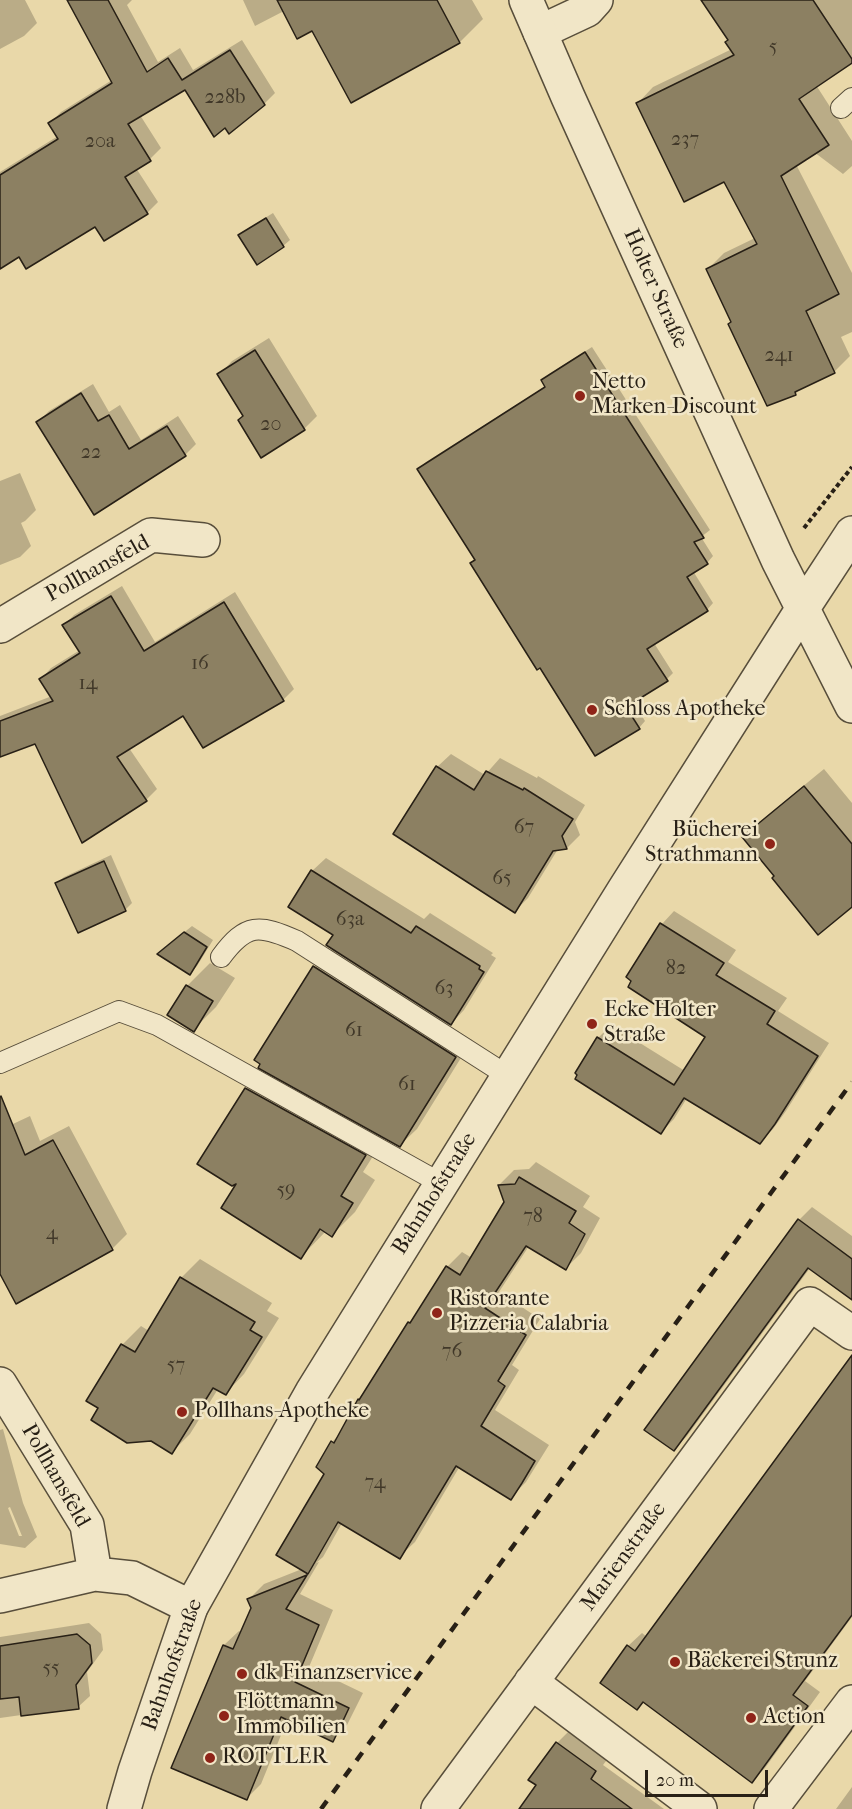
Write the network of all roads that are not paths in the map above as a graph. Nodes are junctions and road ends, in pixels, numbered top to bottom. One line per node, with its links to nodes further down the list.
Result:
1 (526, 0): 3 (street, Holter Straße)
2 (596, 0): 3 (street)
3 (540, 32): 6 (street, Holter Straße)
4 (852, 533): 6 (street, Bahnhofstraße)
5 (203, 540): 7 (street, Pollhansfeld)
6 (803, 608): 8 (street, Holter Straße); 11 (street, Bahnhofstraße)
7 (0, 626)
8 (852, 706)
9 (221, 957): 11 (lane)
10 (0, 1063): 12 (lane)
11 (508, 1076): 12 (street, Bahnhofstraße)
12 (442, 1184): 17 (street, Bahnhofstraße)
13 (852, 1333): 18 (street, Marienstraße)
14 (0, 1384): 15 (street, Pollhansfeld)
15 (95, 1574): 16 (street); 17 (street)
16 (0, 1596)
17 (191, 1607): 20 (street, Bahnhofstraße)
18 (531, 1682): 21 (street, Marienstraße); 22 (street)
19 (852, 1702): 23 (street)
20 (124, 1809)
21 (438, 1809)
22 (700, 1809)
23 (771, 1809)

